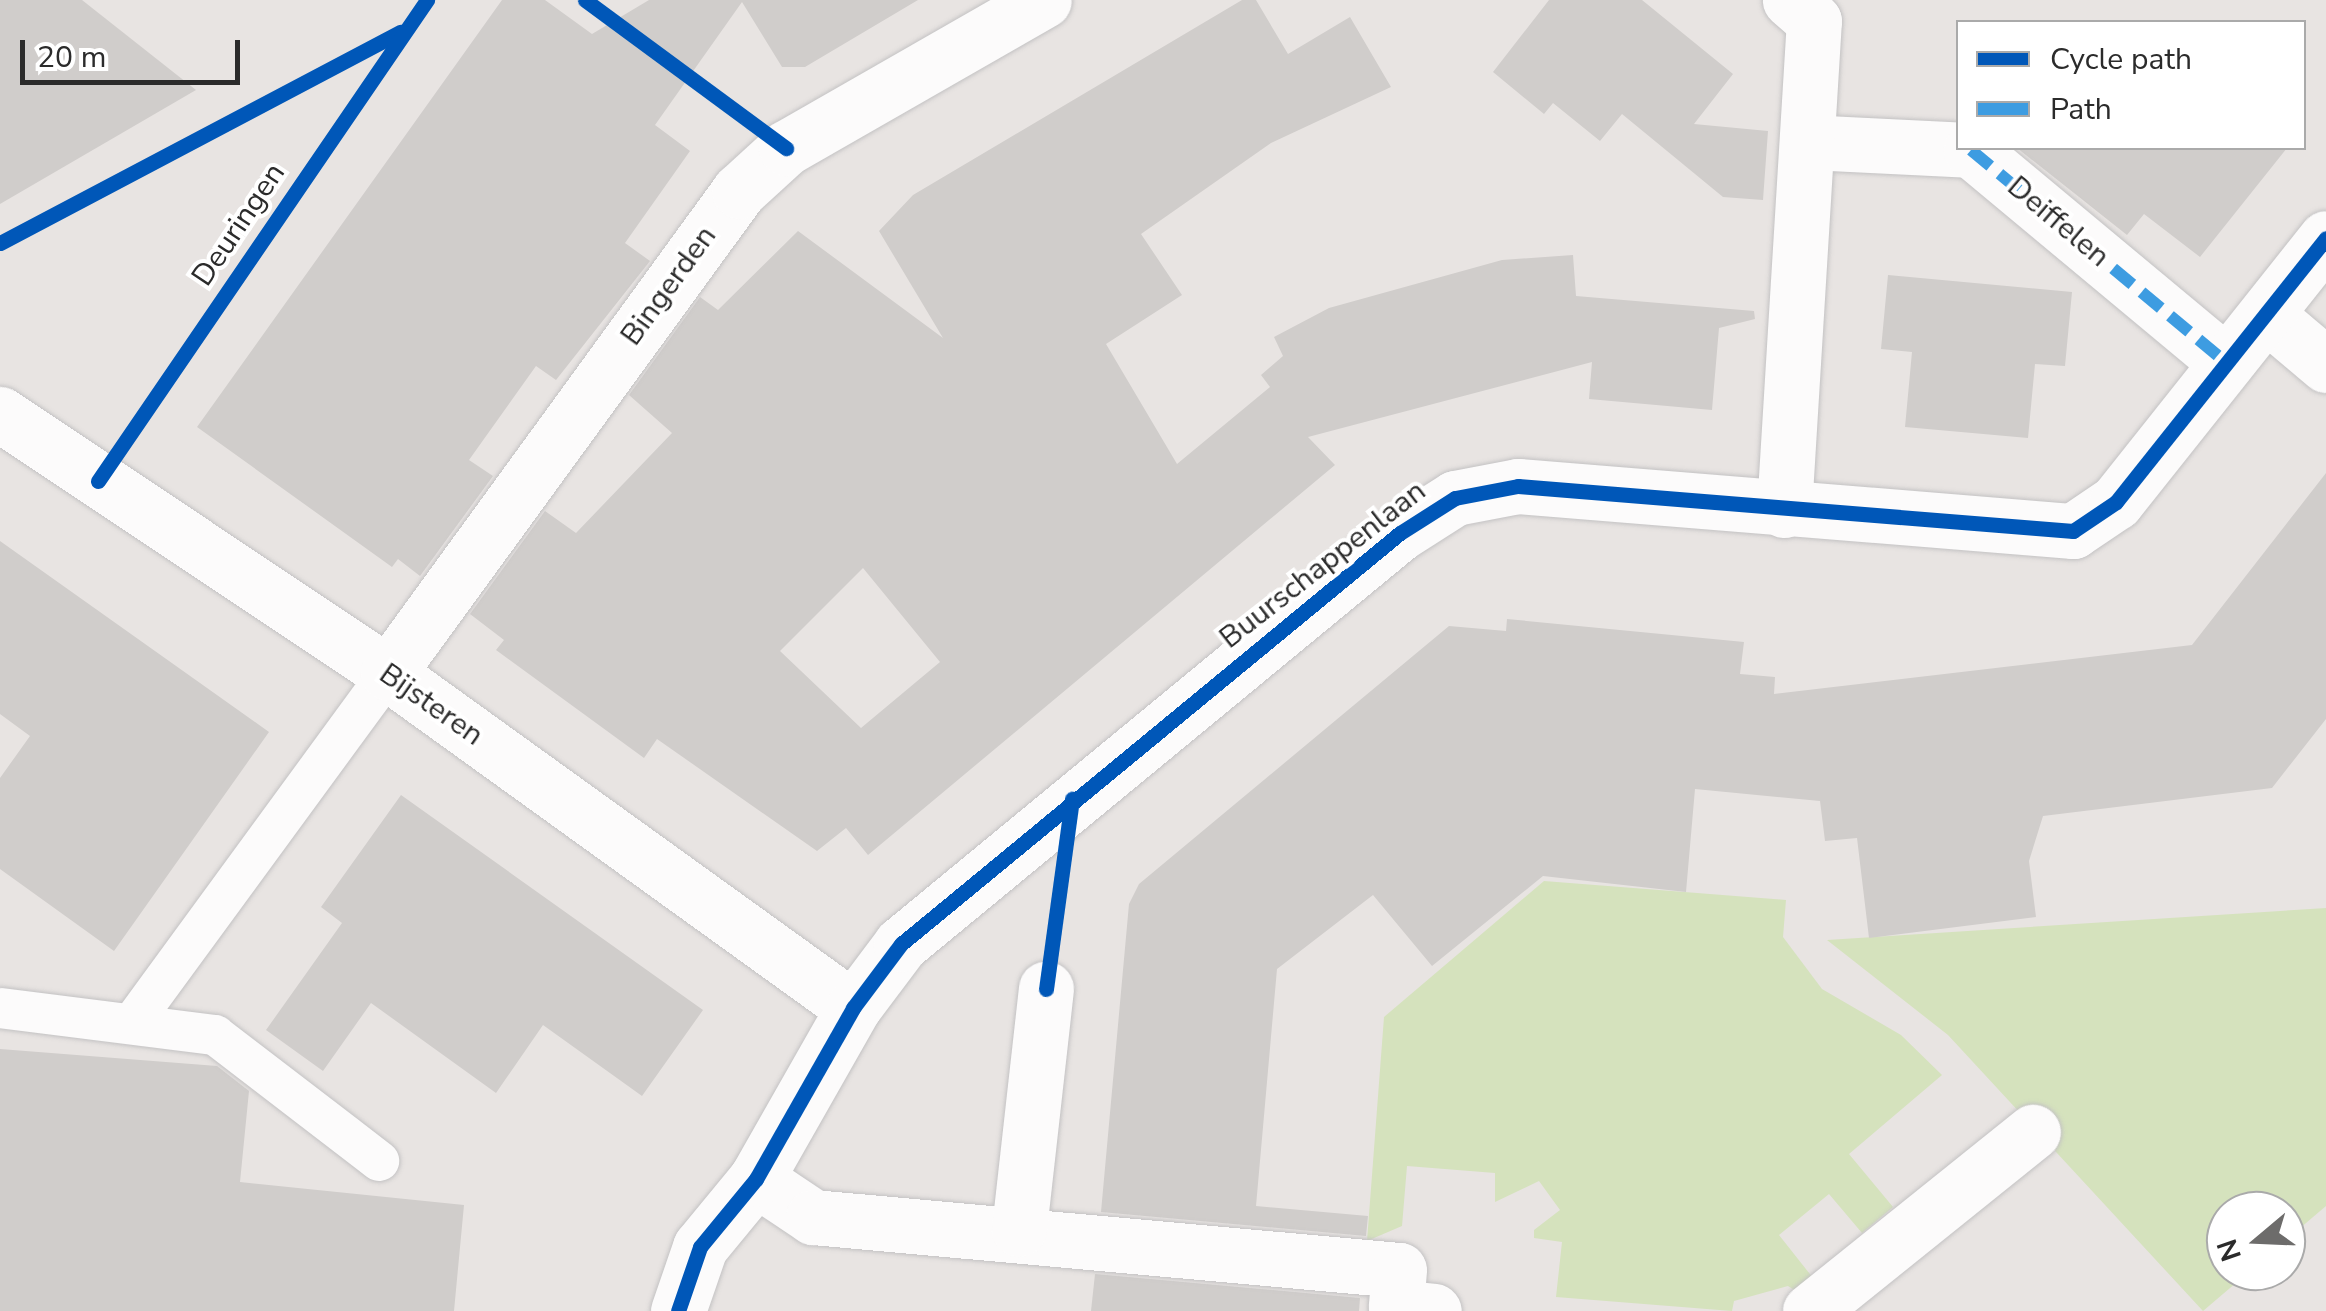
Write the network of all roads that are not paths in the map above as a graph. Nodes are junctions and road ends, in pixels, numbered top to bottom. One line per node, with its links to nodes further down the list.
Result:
1 (1044, 0): 12 (street, Bingerden)
2 (1790, 0): 3 (street)
3 (1807, 142): 4 (street, Deiffelen); 11 (street)
4 (1956, 149)
5 (1971, 150): 8 (street, Deiffelen)
6 (2326, 238): 7 (street, Buurschappenlaan)
7 (2268, 316): 8 (street, Buurschappenlaan); 9 (street)
8 (2226, 362): 11 (street, Buurschappenlaan)
9 (2326, 365)
10 (0, 414): 12 (street, Bijsteren)
11 (1784, 510): 15 (street, Buurschappenlaan)
12 (388, 673): 15 (street, Bijsteren); 16 (lane)
13 (1046, 989): 20 (street)
14 (0, 1008): 16 (lane)
15 (854, 1008): 19 (street, Buurschappenlaan)
16 (133, 1022): 18 (lane)
17 (2033, 1132): 23 (street)
18 (378, 1162)
19 (756, 1179): 20 (street); 21 (street, Buurschappenlaan)
20 (1019, 1229): 22 (street)
21 (678, 1311)
22 (1434, 1311)
23 (1810, 1311)

